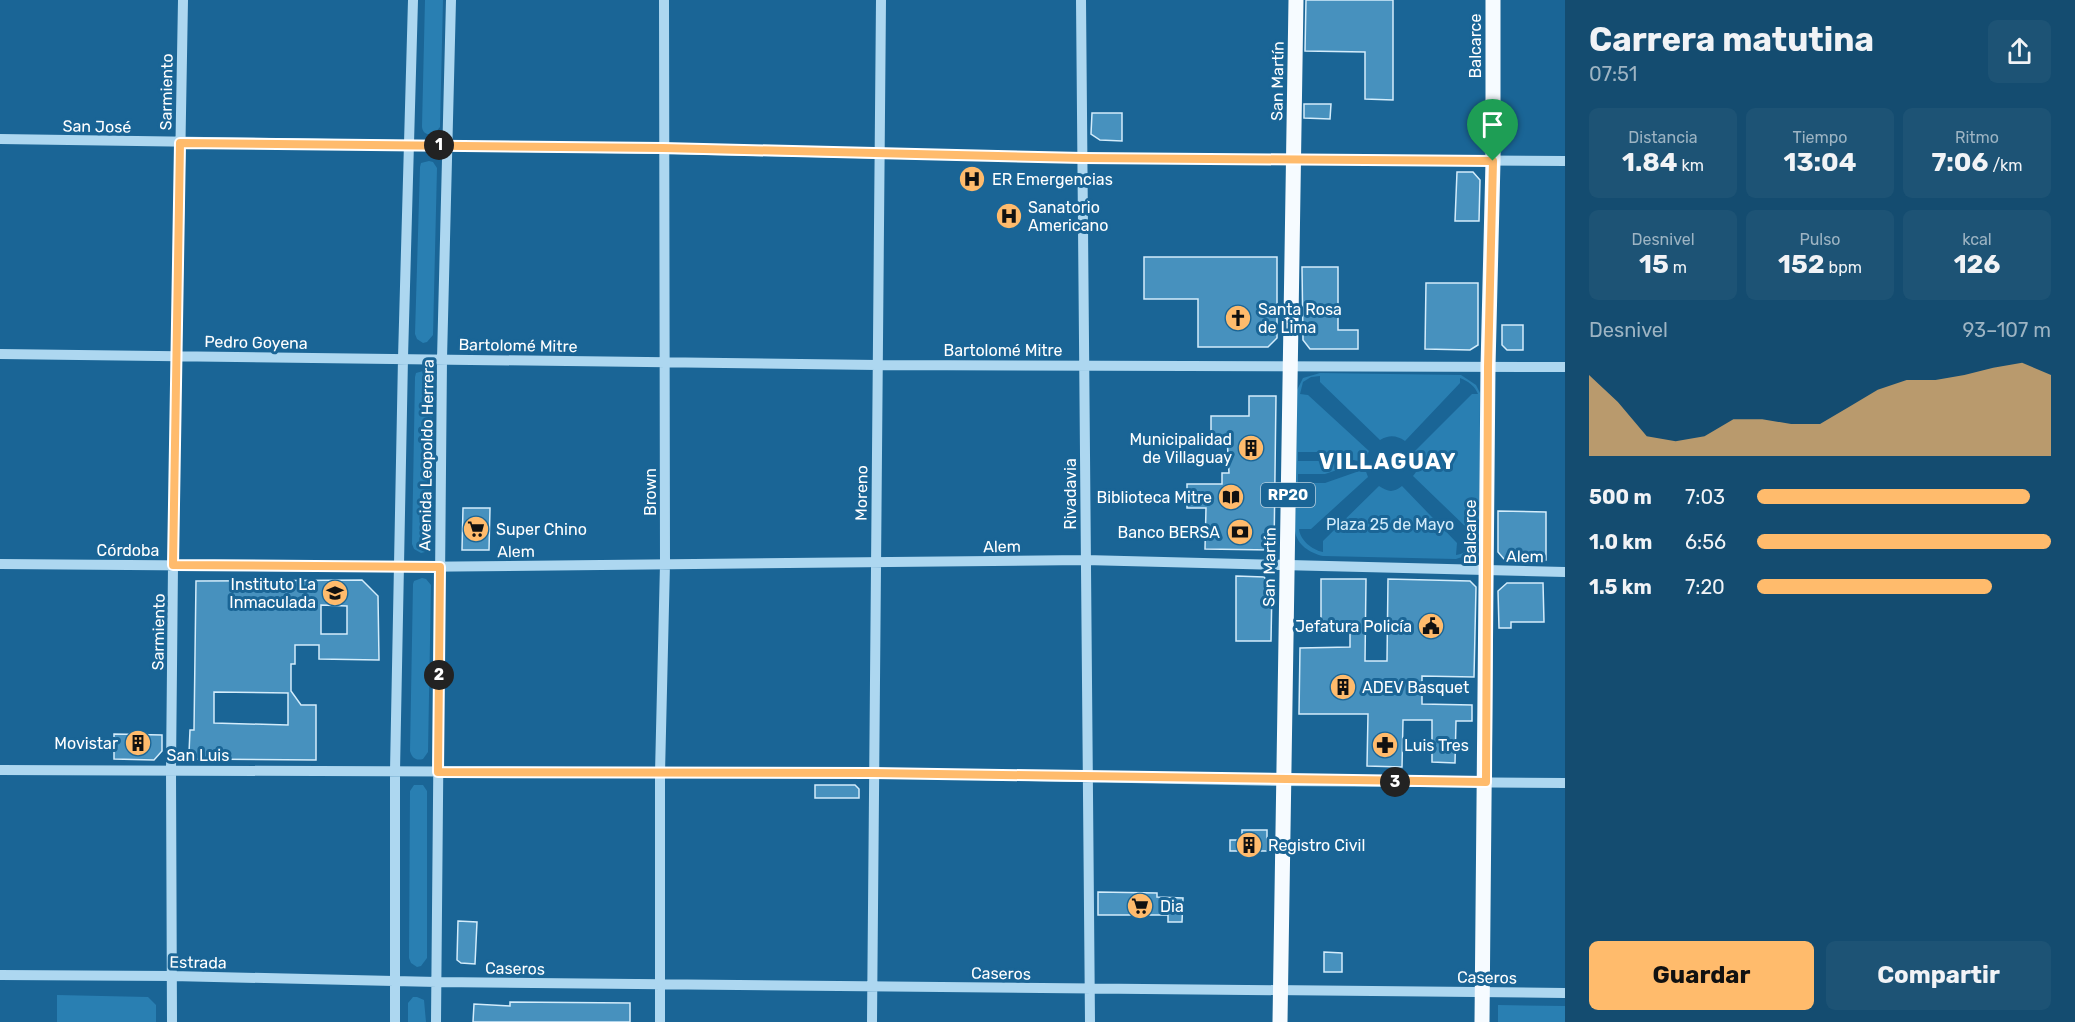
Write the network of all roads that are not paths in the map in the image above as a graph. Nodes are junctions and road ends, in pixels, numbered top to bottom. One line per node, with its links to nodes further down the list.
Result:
1 (183, 0): 10 (street, Sarmiento)
2 (413, 0): 12 (street, Avenida Leopoldo Herrera)
3 (451, 0): 11 (street, Avenida Leopoldo Herrera)
4 (664, 0): 13 (street, Brown)
5 (881, 0): 14 (street, Moreno)
6 (1081, 0): 15 (street, Rivadavia)
7 (1296, 0): 16 (main road, San Martín / RP20)
8 (1492, 0): 17 (main road, Balcarce)
9 (0, 139): 10 (street, San José)
10 (180, 143): 12 (street, San José); 20 (street, Sarmiento)
11 (447, 145): 12 (street, San José); 13 (street, San José); 22 (street, Avenida Leopoldo Herrera)
12 (408, 146): 21 (street, Avenida Leopoldo Herrera)
13 (663, 148): 14 (street, San José); 23 (street, Brown)
14 (879, 154): 15 (street, San José); 24 (street, Moreno)
15 (1083, 158): 16 (street, San José); 25 (street, Rivadavia)
16 (1293, 160): 17 (street, San José); 26 (main road, San Martín / RP20)
17 (1493, 161): 18 (street, San José); 27 (main road, Balcarce)
18 (1565, 161)
19 (0, 354): 20 (street, Pedro Goyena)
20 (177, 356): 21 (street, Pedro Goyena); 33 (street, Sarmiento)
21 (403, 358): 22 (street, Pedro Goyena); 35 (street, Avenida Leopoldo Herrera)
22 (442, 359): 23 (street, Bartolomé Mitre); 36 (street, Avenida Leopoldo Herrera)
23 (666, 362): 24 (street, Bartolomé Mitre); 32 (street, Brown)
24 (877, 365): 25 (street, Bartolomé Mitre); 30 (street, Moreno)
25 (1084, 365): 26 (street, Bartolomé Mitre); 29 (street, Rivadavia)
26 (1290, 366): 27 (street, Bartolomé Mitre); 34 (main road, San Martín / RP20)
27 (1488, 367): 28 (street, Bartolomé Mitre); 37 (main road, Balcarce)
28 (1565, 367)
29 (1085, 560): 30 (street, Alem); 34 (street, Alem); 45 (street, Rivadavia)
30 (875, 563): 32 (street, Alem); 44 (street, Moreno)
31 (0, 564): 33 (street, Córdoba)
32 (665, 564): 36 (street, Alem); 43 (street, Brown)
33 (173, 565): 35 (street, Córdoba); 40 (street, Sarmiento)
34 (1287, 565): 37 (street, Alem); 46 (main road, San Martín / RP20)
35 (400, 567): 36 (street, Alem); 41 (street, Avenida Leopoldo Herrera)
36 (440, 567): 42 (street, Avenida Leopoldo Herrera)
37 (1488, 570): 38 (street, Alem); 47 (main road, Balcarce)
38 (1565, 572)
39 (0, 770): 40 (street, San Luis)
40 (171, 770): 41 (street, San Luis); 50 (street, Sarmiento)
41 (395, 771): 42 (street, San Luis); 51 (street, Avenida Leopoldo Herrera)
42 (438, 772): 43 (street, San Luis); 52 (street, Avenida Leopoldo Herrera)
43 (660, 773): 44 (street, San Luis); 53 (street, Brown)
44 (873, 773): 45 (street, San Luis); 54 (street, Moreno)
45 (1089, 778): 46 (street, San Luis); 55 (street, Rivadavia)
46 (1284, 781): 47 (street, San Luis); 56 (main road, San Martín / RP20)
47 (1486, 782): 48 (street, San Luis); 57 (main road, Balcarce)
48 (1565, 783)
49 (0, 975): 50 (street, Estrada)
50 (172, 976): 51 (street, Estrada); 59 (street, Sarmiento)
51 (395, 981): 52 (street, Estrada); 60 (street, Avenida Leopoldo Herrera)
52 (437, 982): 53 (street, Caseros); 61 (street, Avenida Leopoldo Herrera)
53 (660, 984): 54 (street, Caseros); 62 (street, Brown)
54 (871, 986): 55 (street, Caseros); 63 (street, Moreno)
55 (1090, 988): 56 (street, Caseros); 64 (street, Rivadavia)
56 (1280, 990): 57 (street, Caseros); 65 (main road, RP20)
57 (1482, 992): 58 (street, Caseros); 66 (main road, Balcarce)
58 (1565, 993)
59 (172, 1022)
60 (395, 1022)
61 (436, 1022)
62 (660, 1022)
63 (872, 1022)
64 (1090, 1022)
65 (1280, 1022)
66 (1482, 1022)

